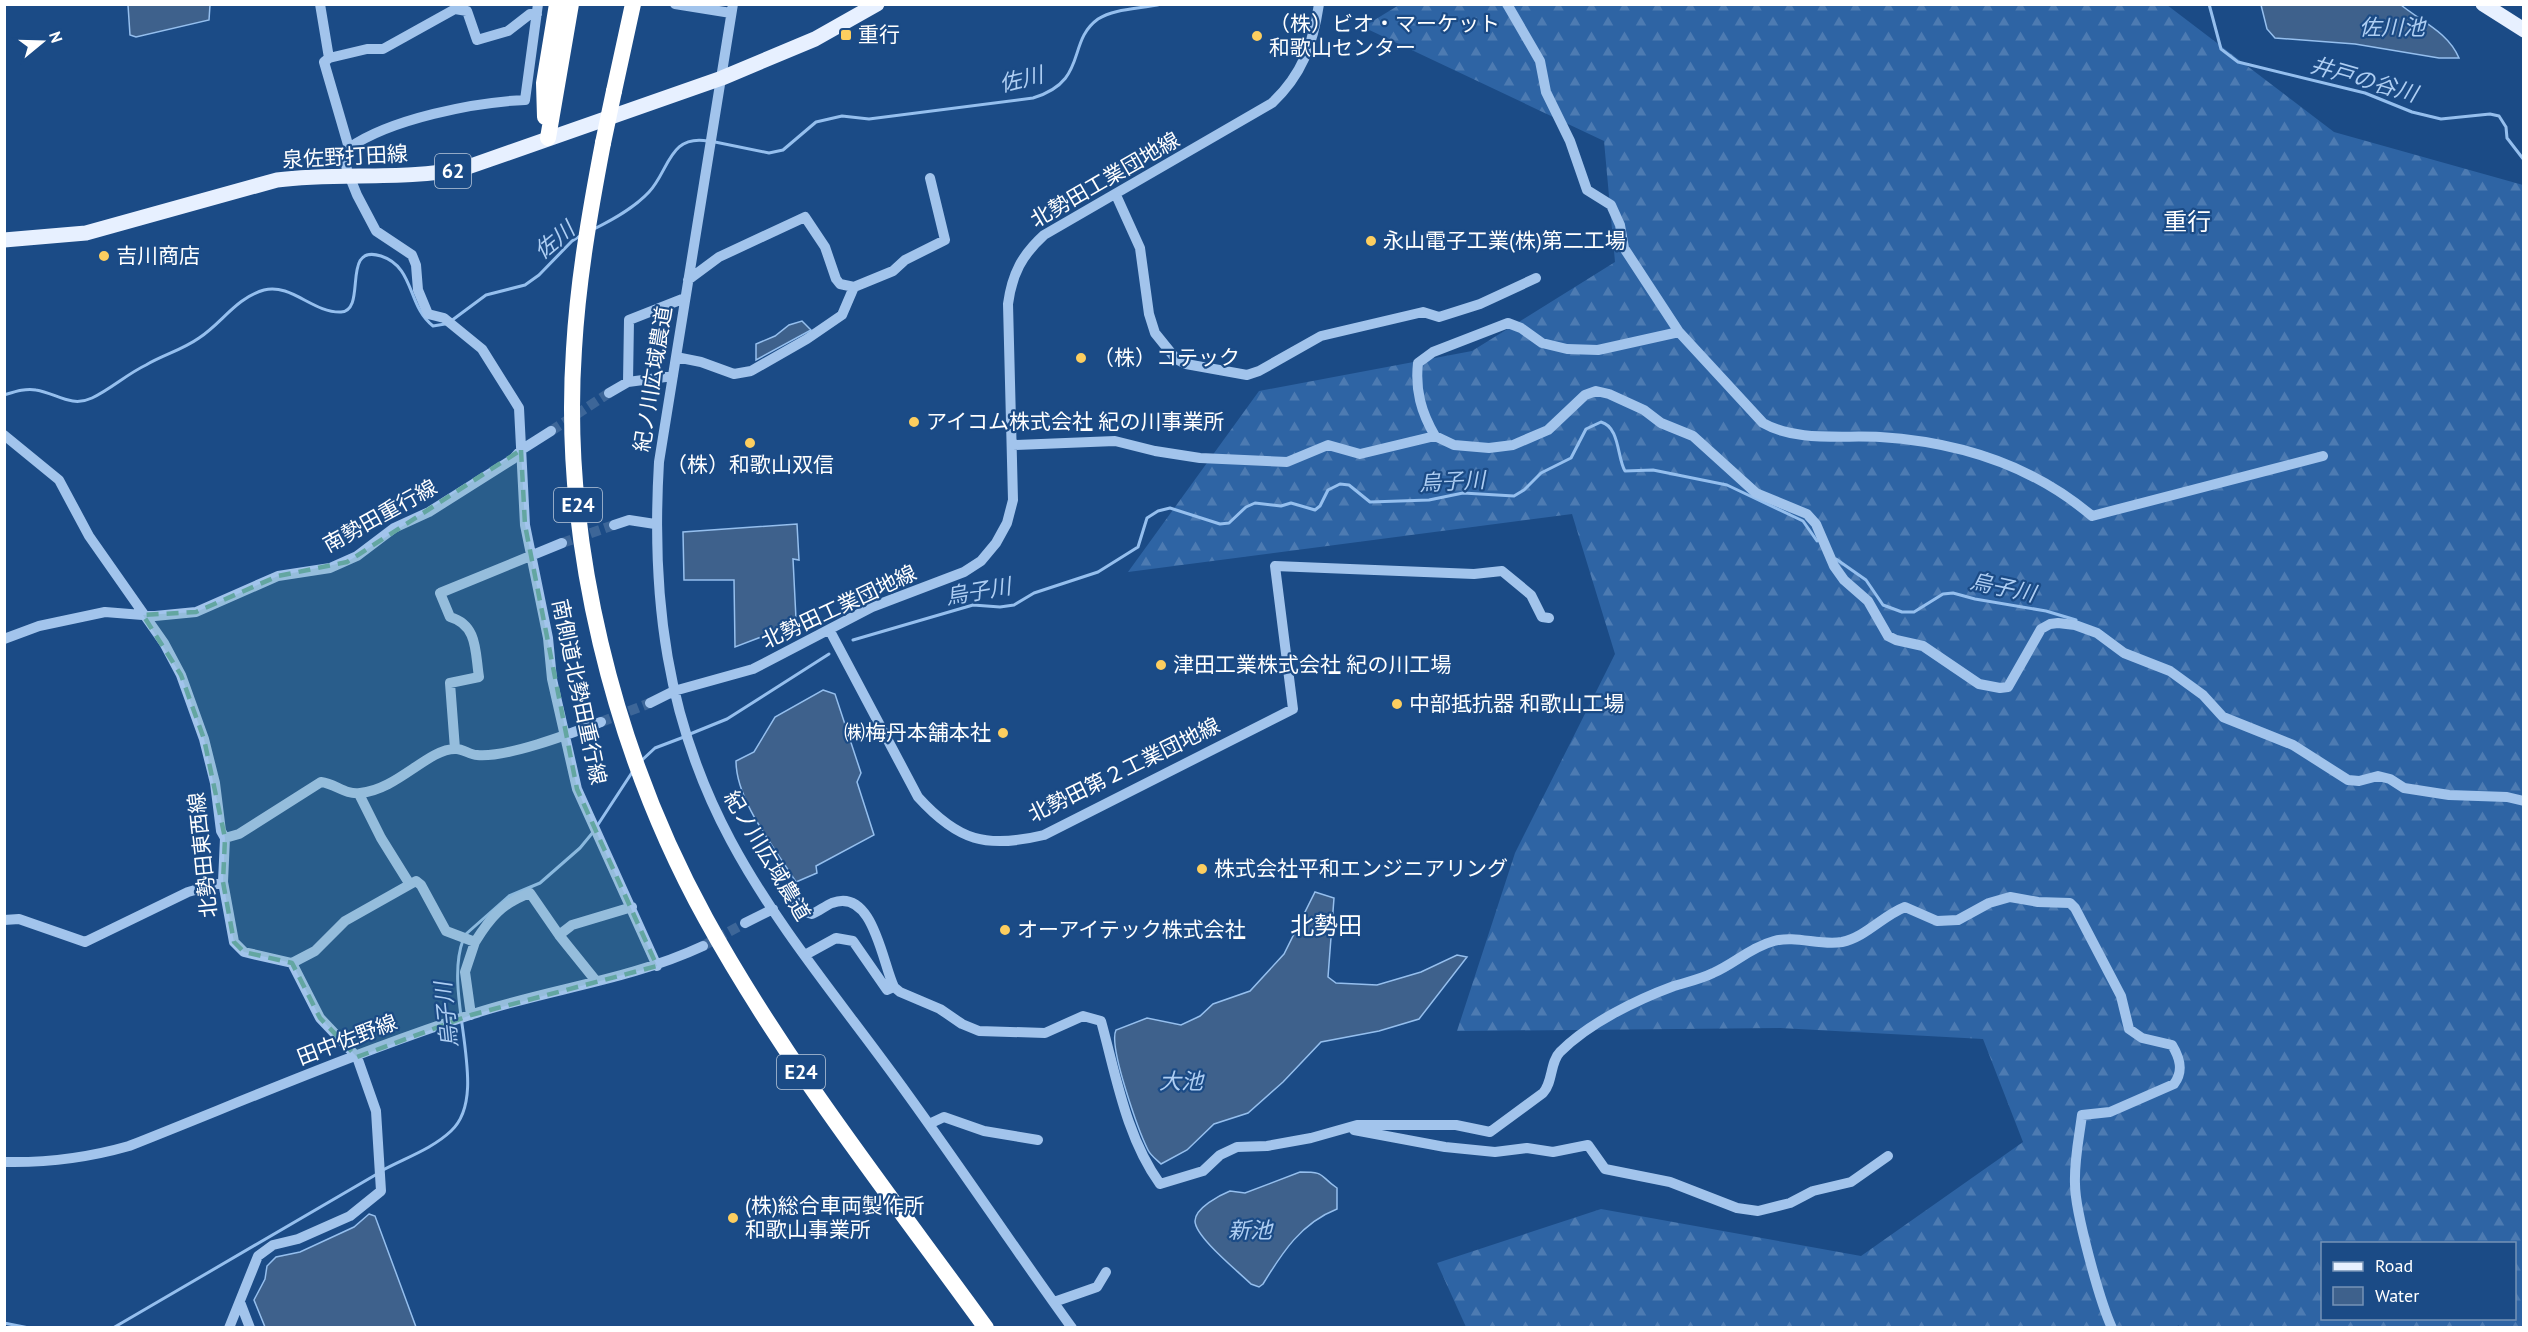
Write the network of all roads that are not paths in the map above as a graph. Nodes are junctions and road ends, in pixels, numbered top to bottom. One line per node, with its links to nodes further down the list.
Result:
1 (320, 4): 14 (street)
2 (557, 4): 17 (highway)
3 (572, 4): 17 (highway)
4 (633, 4): 15 (highway, E24)
5 (639, 4): 15 (highway)
6 (675, 4): 12 (street)
7 (877, 4): 16 (main road, 泉佐野打田線 / 62)
8 (1319, 4): 21 (street, 北勢田工業団地線)
9 (1507, 4): 27 (street)
10 (2483, 4): 13 (main road)
11 (538, 9): 14 (street); 18 (street)
12 (732, 9): 16 (street, 紀ノ川広域農道)
13 (2523, 30)
14 (329, 58): 18 (street)
15 (621, 63): 81 (highway, E24, bridge)
16 (722, 78): 17 (main road, 泉佐野打田線 / 62); 24 (street, 紀ノ川広域農道)
17 (549, 138): 19 (main road, 泉佐野打田線 / 62)
18 (349, 148): 19 (street)
19 (348, 176): 22 (main road, 泉佐野打田線 / 62); 36 (street, 南側道北勢田重行線)
20 (930, 178): 25 (street)
21 (1116, 195): 23 (street); 35 (street, 北勢田工業団地線)
22 (4, 240)
23 (1536, 278)
24 (688, 280): 25 (street); 26 (street, 紀ノ川広域農道)
25 (854, 287): 28 (street)
26 (685, 298): 28 (street, 紀ノ川広域農道); 30 (street)
27 (1678, 332): 34 (street); 37 (street)
28 (676, 357): 29 (street, 紀ノ川広域農道)
29 (673, 376): 30 (street); 38 (street, 紀ノ川広域農道)
30 (628, 382): 31 (street)
31 (609, 393)
32 (551, 430): 36 (street, 南勢田重行線)
33 (4, 435): 42 (street, 北勢田東西線)
34 (1435, 436): 35 (street); 52 (street)
35 (1013, 445): 44 (street, 北勢田工業団地線)
36 (521, 450): 41 (street, 南側道北勢田重行線); 42 (street, 南勢田重行線)
37 (2323, 456)
38 (655, 524): 39 (street); 46 (street, 紀ノ川広域農道)
39 (614, 525)
40 (562, 543): 41 (street)
41 (531, 554): 49 (street, 南側道北勢田重行線); 50 (street)
42 (143, 615): 45 (street, 南勢田重行線); 53 (street, 北勢田東西線)
43 (1549, 618): 44 (street, 北勢田第２工業団地線)
44 (830, 631): 46 (street, 北勢田工業団地線)
45 (4, 639)
46 (674, 691): 47 (street, 北勢田工業団地線); 58 (street, 紀ノ川広域農道)
47 (650, 703)
48 (601, 722): 49 (street)
49 (567, 735): 50 (street); 57 (street, 南側道北勢田重行線)
50 (455, 748): 51 (street)
51 (358, 794): 53 (street); 55 (street)
52 (2523, 801)
53 (225, 838): 54 (street, 北勢田東西線)
54 (223, 882): 59 (street); 65 (street, 北勢田東西線)
55 (409, 883): 62 (street); 65 (street)
56 (796, 901): 68 (street)
57 (632, 907): 61 (street); 66 (street, 南側道北勢田重行線)
58 (773, 909): 60 (street); 64 (street, 紀ノ川広域農道)
59 (4, 920)
60 (745, 923)
61 (559, 935): 62 (street); 67 (street)
62 (472, 941): 69 (street)
63 (703, 946): 66 (street, 田中佐野線)
64 (806, 955): 68 (street); 71 (street, 紀ノ川広域農道)
65 (292, 963): 70 (street)
66 (657, 966): 67 (street, 田中佐野線)
67 (596, 981): 69 (street, 田中佐野線)
68 (894, 987): 72 (street)
69 (470, 1015): 70 (street, 田中佐野線)
70 (357, 1057): 75 (street, 田中佐野線); 77 (street)
71 (929, 1124): 73 (street); 78 (street, 紀ノ川広域農道)
72 (1342, 1128): 74 (street); 83 (street)
73 (1038, 1140)
74 (1888, 1156)
75 (4, 1162)
76 (1106, 1272): 78 (street)
77 (240, 1302): 79 (street); 80 (street)
78 (1054, 1302): 82 (street, 紀ノ川広域農道)
79 (229, 1328)
80 (250, 1328)
81 (986, 1328)
82 (1072, 1328)
83 (2112, 1328)

